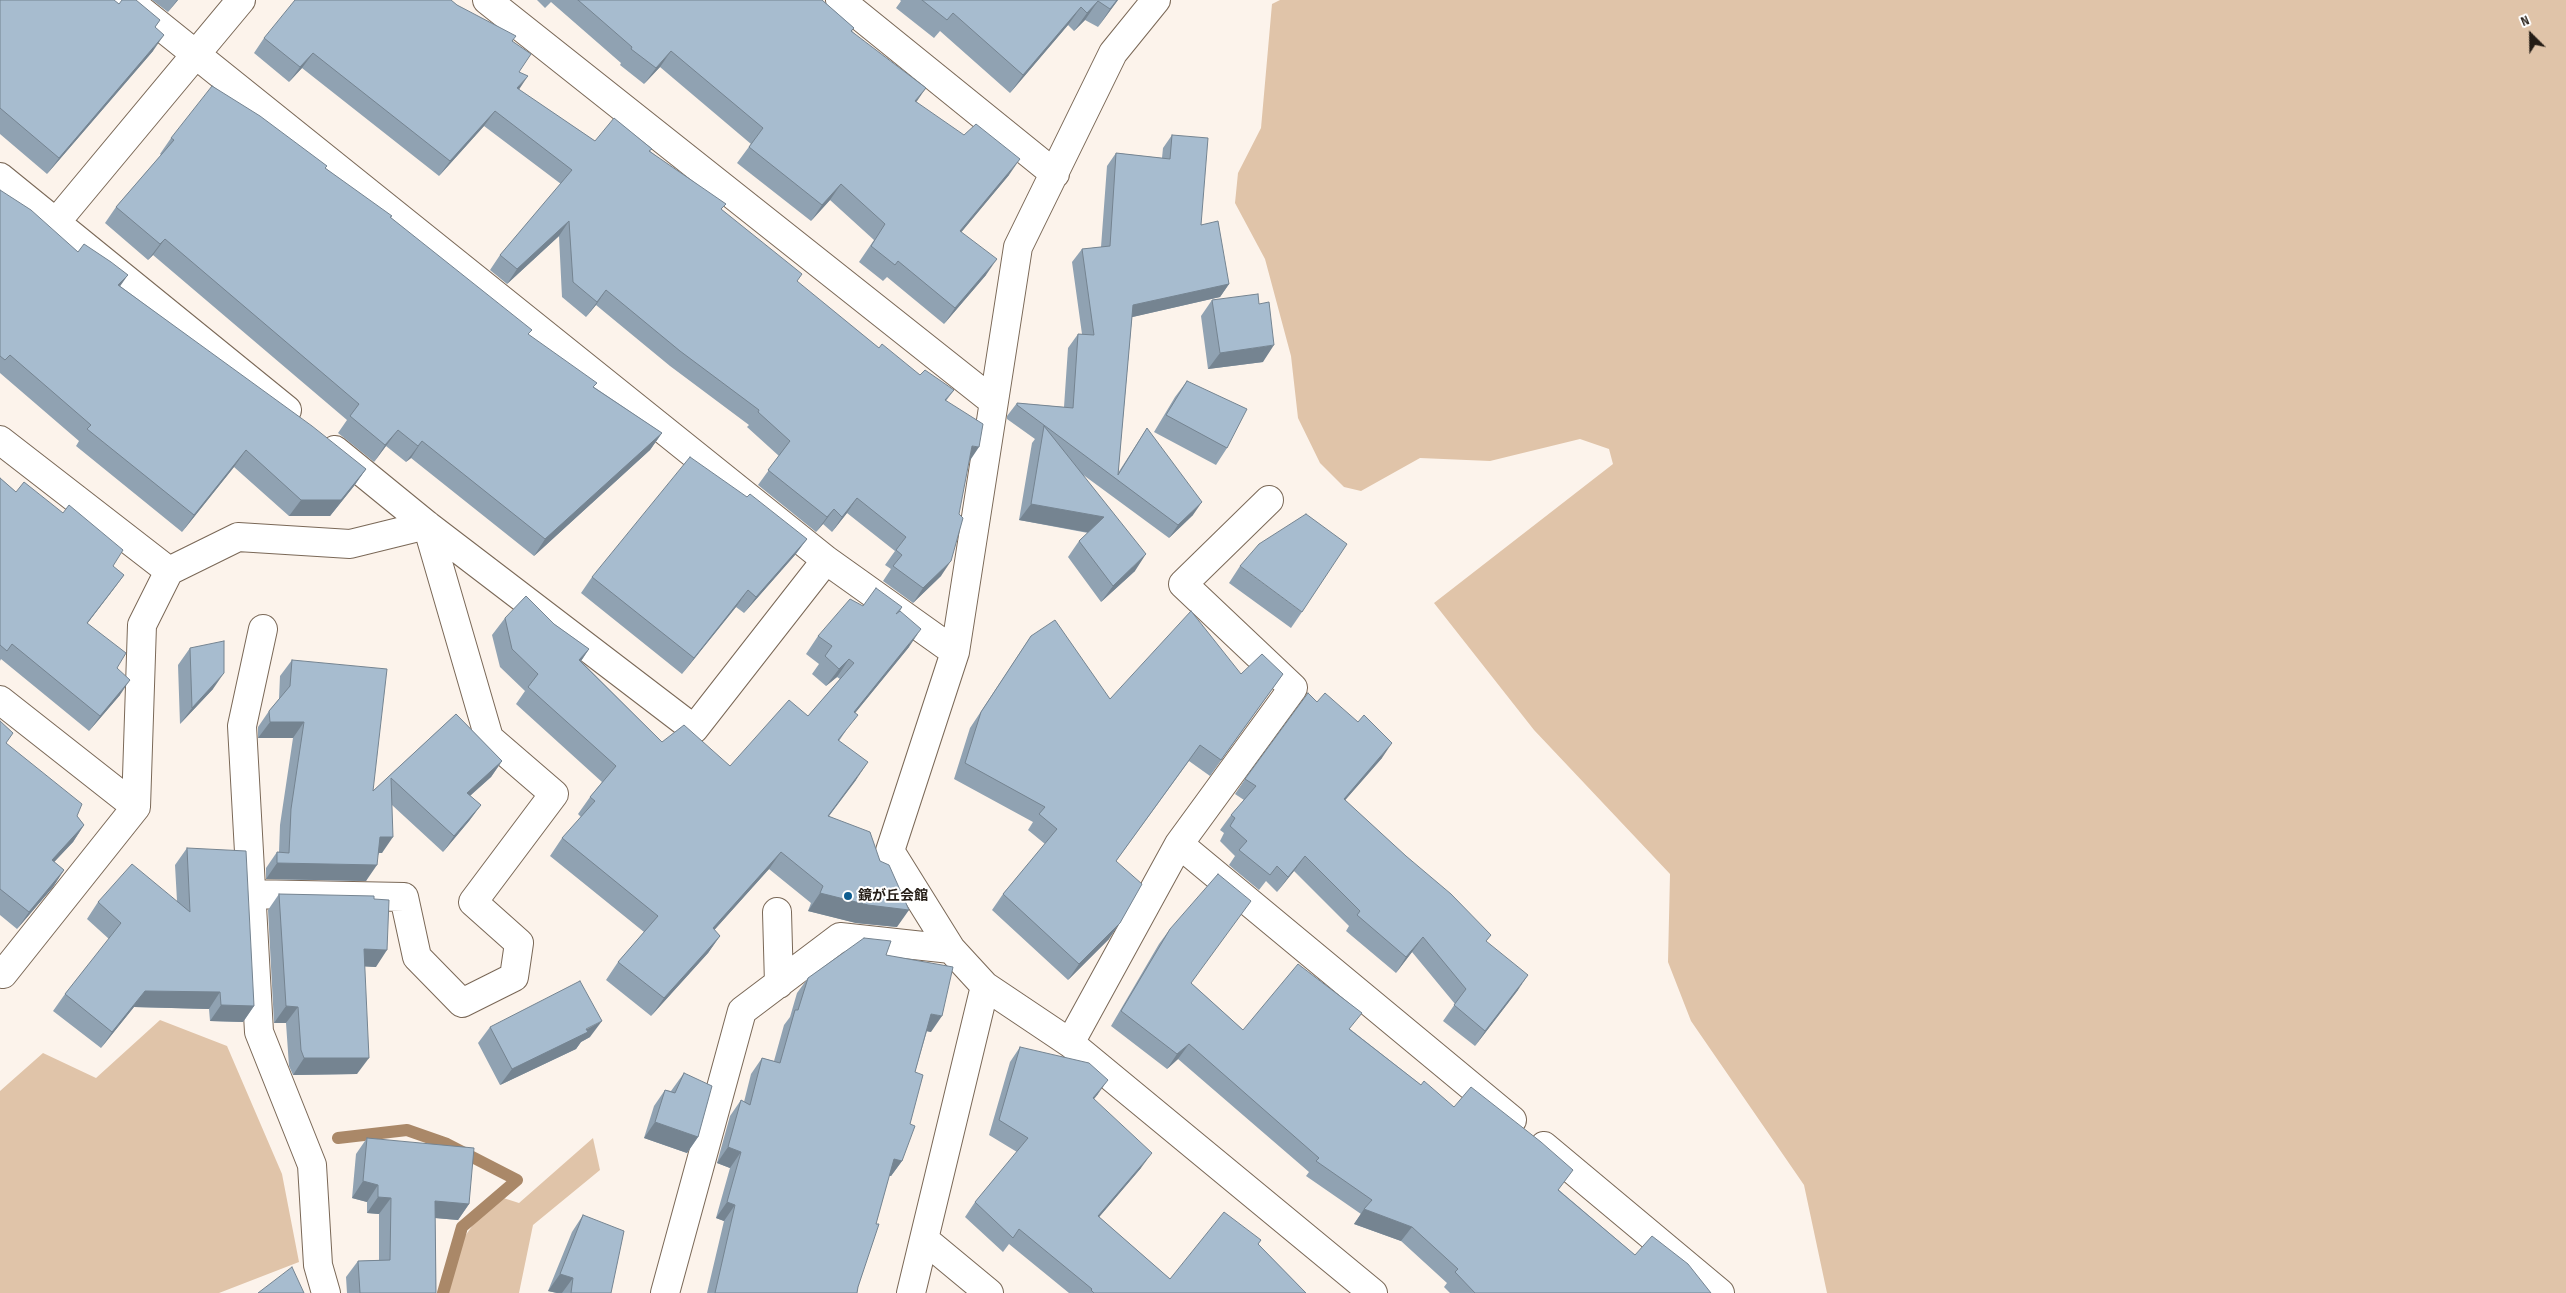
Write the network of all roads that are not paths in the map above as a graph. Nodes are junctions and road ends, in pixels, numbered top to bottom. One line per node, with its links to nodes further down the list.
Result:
1 (128, 0): 6 (street)
2 (241, 0): 6 (street)
3 (487, 0): 10 (street)
4 (840, 0): 7 (street)
5 (1156, 0): 7 (street)
6 (196, 55): 9 (street); 14 (street)
7 (1055, 174): 10 (street)
8 (0, 177): 9 (street)
9 (57, 221): 13 (street)
10 (994, 402): 17 (street)
11 (0, 440): 15 (street)
12 (1269, 500): 20 (street)
13 (427, 525): 14 (street); 15 (street); 21 (street)
14 (826, 560): 17 (street)
15 (169, 571): 19 (street)
16 (263, 629): 21 (street)
17 (955, 652): 23 (street)
18 (0, 700): 19 (street)
19 (136, 807): 24 (street)
20 (1179, 844): 27 (street); 34 (street)
21 (250, 894): 29 (street)
22 (777, 912): 25 (street)
23 (950, 949): 25 (street); 26 (street)
24 (0, 972)
25 (779, 984): 30 (street)
26 (985, 986): 27 (street); 28 (street)
27 (1070, 1043): 33 (street)
28 (925, 1240): 31 (street); 32 (street)
29 (326, 1293)
30 (665, 1293)
31 (911, 1293)
32 (989, 1293)
33 (1373, 1293)
34 (1720, 1293)

